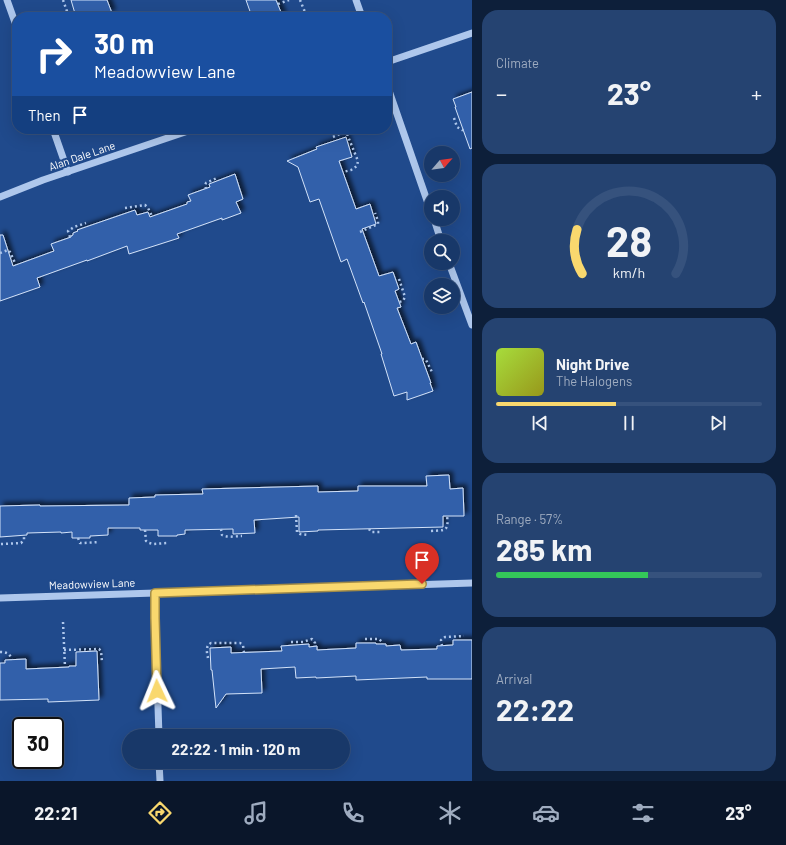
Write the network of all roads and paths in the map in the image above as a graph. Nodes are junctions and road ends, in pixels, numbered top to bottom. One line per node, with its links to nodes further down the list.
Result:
1 (7, 0): 10 (street)
2 (63, 0): 7 (path)
3 (289, 0): 6 (path)
4 (300, 0): 8 (path)
5 (356, 0): 9 (street)
6 (278, 4)
7 (67, 12)
8 (305, 12)
9 (360, 12)
10 (12, 14)
11 (472, 33): 12 (street)
12 (392, 60)
13 (392, 99): 25 (street)
14 (454, 118): 15 (path)
15 (464, 130)
16 (55, 134): 21 (street)
17 (179, 134): 21 (street, Alan Dale Lane)
18 (340, 134): 20 (path)
19 (347, 134): 22 (path)
20 (333, 137)
21 (68, 172): 26 (street, Alan Dale Lane)
22 (343, 172)
23 (218, 178): 24 (path)
24 (206, 189)
25 (424, 192)
26 (0, 197)
27 (125, 208): 29 (path)
28 (375, 213): 31 (path)
29 (152, 216)
30 (86, 223): 32 (path)
31 (360, 232)
32 (70, 238)
33 (0, 253): 34 (path)
34 (16, 265)
35 (452, 270): 38 (street)
36 (399, 279): 37 (path)
37 (399, 302)
38 (472, 325)
39 (422, 359): 40 (path)
40 (432, 372)
41 (296, 514): 49 (path)
42 (447, 516): 46 (path)
43 (369, 529): 47 (path)
44 (145, 530): 53 (path)
45 (221, 530): 50 (path)
46 (431, 531)
47 (382, 532)
48 (24, 535): 54 (path)
49 (309, 535)
50 (242, 536)
51 (78, 538): 52 (path)
52 (99, 542)
53 (168, 543)
54 (1, 544)
55 (472, 583): 56 (street, Meadowview Lane)
56 (155, 593): 57 (street, Meadowview Lane); 72 (street)
57 (0, 598)
58 (63, 622): 65 (path)
59 (464, 636): 63 (path)
60 (365, 639): 62 (path)
61 (291, 642): 64 (path)
62 (382, 644)
63 (442, 646)
64 (315, 647)
65 (64, 650): 70 (path); 71 (path)
66 (0, 652): 69 (path)
67 (244, 653): 68 (path)
68 (208, 658)
69 (12, 660)
70 (102, 662)
71 (65, 667)
72 (159, 729)
73 (159, 769): 74 (street)
74 (160, 781)

